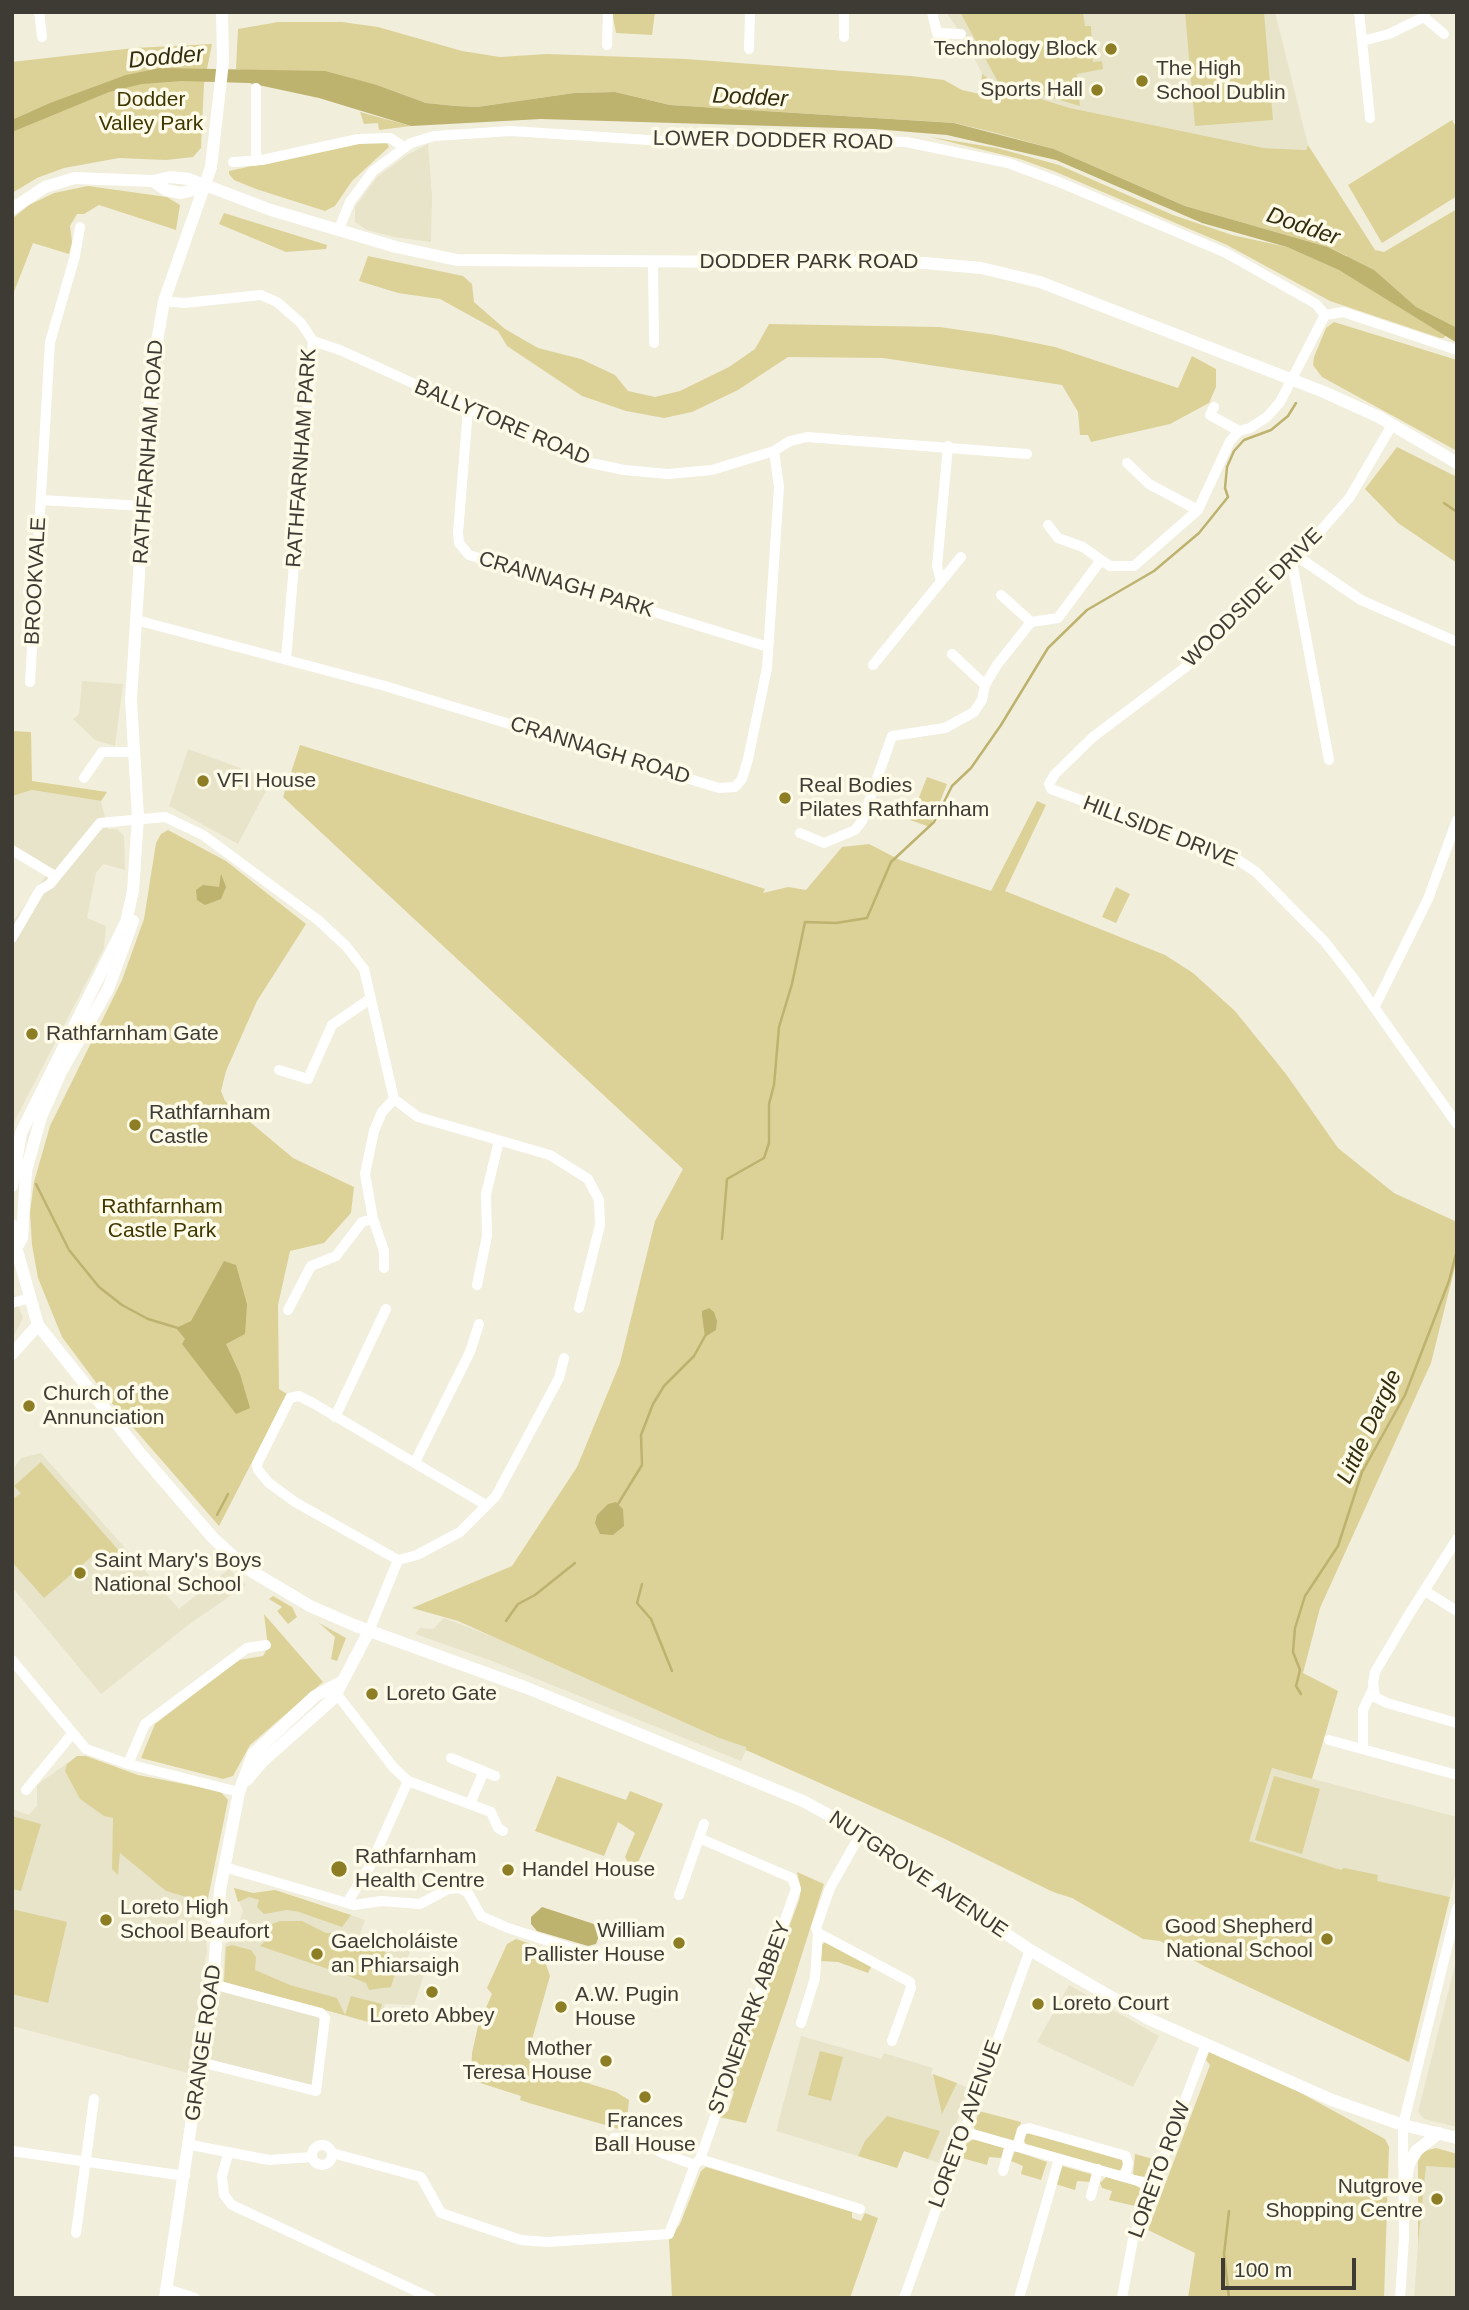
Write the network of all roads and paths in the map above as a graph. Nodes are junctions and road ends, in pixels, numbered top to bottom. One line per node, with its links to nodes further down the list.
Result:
1 (39, 12): 11 (street)
2 (222, 12): 21 (main road, RATHFARNHAM ROAD)
3 (607, 12): 14 (street)
4 (750, 12): 15 (street)
5 (844, 12): 12 (street)
6 (932, 12): 9 (street)
7 (1359, 12): 13 (street)
8 (1425, 15): 10 (street); 13 (street)
9 (961, 34)
10 (1444, 34)
11 (43, 37)
12 (844, 37)
13 (1362, 41): 17 (street)
14 (607, 45)
15 (749, 49)
16 (256, 88): 19 (street)
17 (1370, 118)
18 (404, 147): 19 (street); 24 (street); 27 (street, LOWER DODDER ROAD)
19 (256, 161): 20 (street)
20 (233, 162)
21 (205, 187): 22 (main road); 24 (main road, DODDER PARK ROAD); 26 (main road, RATHFARNHAM ROAD)
22 (12, 209)
23 (80, 227): 41 (street)
24 (338, 229): 25 (main road, DODDER PARK ROAD)
25 (653, 262): 29 (street); 31 (main road, DODDER PARK ROAD)
26 (164, 301): 28 (street, RATHFARNHAM PARK); 42 (main road, RATHFARNHAM ROAD)
27 (1325, 315): 30 (street); 31 (street)
28 (313, 341): 33 (street, BALLYTORE ROAD); 55 (street, RATHFARNHAM PARK)
29 (654, 343)
30 (1457, 350)
31 (1292, 379): 34 (main road, DODDER PARK ROAD); 35 (street)
32 (1214, 407): 35 (street)
33 (468, 409): 37 (street, BALLYTORE ROAD); 53 (street, CRANNAGH PARK)
34 (1392, 425): 40 (main road, DODDER PARK ROAD); 46 (street, WOODSIDE DRIVE)
35 (1239, 431): 43 (street)
36 (948, 446): 37 (street, BALLYTORE ROAD); 38 (street, BALLYTORE ROAD); 48 (street)
37 (774, 451): 53 (street, CRANNAGH ROAD)
38 (1027, 454)
39 (1127, 463): 43 (street)
40 (1457, 463)
41 (41, 500): 42 (street, BROOKVALE); 57 (street, BROOKVALE)
42 (144, 506): 50 (main road, RATHFARNHAM ROAD)
43 (1198, 510): 47 (street)
44 (1048, 525): 47 (street)
45 (961, 557): 48 (street)
46 (1295, 559): 52 (street); 60 (street); 61 (street, WOODSIDE DRIVE)
47 (1101, 560): 51 (street)
48 (942, 581): 56 (street)
49 (1001, 595): 51 (street)
50 (136, 620): 55 (street, CRANNAGH ROAD); 59 (main road, RATHFARNHAM ROAD)
51 (1031, 622): 58 (street)
52 (1457, 642)
53 (768, 647): 55 (street, CRANNAGH ROAD)
54 (952, 654): 58 (street)
55 (286, 659)
56 (873, 665)
57 (30, 682)
58 (985, 685): 65 (street)
59 (133, 752): 62 (street); 63 (main road, RATHFARNHAM ROAD)
60 (1329, 760)
61 (1055, 774): 70 (street, HILLSIDE DRIVE)
62 (83, 778)
63 (138, 817): 67 (street); 69 (street); 75 (main road, RATHFARNHAM ROAD); 76 (main road, RATHFARNHAM ROAD)
64 (1457, 820): 70 (street)
65 (800, 833)
66 (12, 850): 67 (street)
67 (55, 876): 68 (street)
68 (12, 939)
69 (370, 999): 71 (street); 72 (street)
70 (1375, 1006): 73 (street, HILLSIDE DRIVE)
71 (279, 1070)
72 (394, 1099): 74 (street); 77 (street)
73 (1457, 1124)
74 (499, 1141): 81 (street); 85 (street)
75 (15, 1144): 76 (main road, RATHFARNHAM ROAD)
76 (16, 1177): 79 (main road, RATHFARNHAM ROAD)
77 (373, 1219): 80 (street); 86 (street)
78 (12, 1225): 79 (main road, RATHFARNHAM ROAD)
79 (18, 1245): 82 (main road, RATHFARNHAM ROAD)
80 (384, 1268)
81 (477, 1285)
82 (30, 1298): 83 (street); 88 (main road, RATHFARNHAM ROAD)
83 (12, 1303)
84 (386, 1308): 91 (street)
85 (579, 1308)
86 (288, 1310)
87 (479, 1324): 92 (street)
88 (38, 1325): 89 (main road); 98 (main road)
89 (12, 1354)
90 (564, 1358): 93 (street)
91 (335, 1417): 92 (street); 95 (street)
92 (415, 1462): 93 (street)
93 (486, 1505): 95 (street)
94 (1457, 1539): 96 (street)
95 (398, 1560): 98 (street)
96 (1425, 1591): 97 (street); 102 (street)
97 (1457, 1611)
98 (369, 1631): 101 (main road); 118 (main road, NUTGROVE AVENUE)
99 (266, 1645): 108 (street)
100 (12, 1660): 104 (street)
101 (339, 1688): 112 (street); 114 (main road, GRANGE ROAD)
102 (1373, 1689): 103 (street); 106 (street)
103 (1457, 1723)
104 (72, 1734): 108 (street); 113 (street)
105 (1329, 1741): 106 (street)
106 (1363, 1749): 110 (street)
107 (451, 1758): 109 (street)
108 (128, 1764): 114 (street)
109 (484, 1771): 111 (street); 115 (street)
110 (1457, 1775)
111 (495, 1776)
112 (408, 1781): 115 (street); 122 (street)
113 (26, 1790)
114 (240, 1790): 120 (main road, GRANGE ROAD)
115 (470, 1804): 117 (street)
116 (704, 1824): 119 (street)
117 (503, 1831)
118 (860, 1835): 124 (street); 125 (main road, NUTGROVE AVENUE)
119 (699, 1838): 121 (street); 144 (street, STONEPARK ABBEY)
120 (224, 1867): 122 (street); 127 (main road, GRANGE ROAD)
121 (679, 1895)
122 (347, 1903): 126 (street)
123 (1457, 1908): 133 (street)
124 (818, 1933): 128 (street); 129 (street)
125 (1030, 1950): 130 (main road, NUTGROVE AVENUE); 134 (street, LORETO AVENUE)
126 (626, 1960)
127 (212, 1984): 131 (main road, GRANGE ROAD); 131 (street)
128 (801, 2023)
129 (892, 2041)
130 (1206, 2044): 133 (main road, NUTGROVE AVENUE); 149 (street, LORETO ROW)
131 (200, 2062): 138 (main road, GRANGE ROAD)
132 (94, 2099): 143 (street)
133 (1403, 2125): 135 (main road, NUTGROVE AVENUE); 150 (street)
134 (962, 2131): 139 (street); 157 (street, LORETO AVENUE)
135 (1439, 2133): 137 (main road, NUTGROVE AVENUE); 150 (main road)
136 (614, 2138): 144 (street)
137 (1457, 2138)
138 (191, 2145): 141 (street); 147 (main road, GRANGE ROAD)
139 (1014, 2146): 142 (street); 146 (street); 148 (street)
140 (12, 2151): 143 (street)
141 (228, 2154): 144 (street, STONEPARK ABBEY); 156 (street)
142 (1059, 2159): 145 (street); 158 (street)
143 (84, 2161): 147 (street); 153 (street)
144 (698, 2162): 152 (street)
145 (1098, 2169): 148 (street); 151 (street)
146 (1003, 2171)
147 (186, 2176): 154 (main road, GRANGE ROAD)
148 (1125, 2177): 149 (street)
149 (1152, 2185): 159 (street, LORETO ROW)
150 (1404, 2189): 160 (street)
151 (1091, 2196)
152 (860, 2209)
153 (76, 2233)
154 (166, 2293): 155 (street)
155 (195, 2298)
156 (431, 2298)
157 (904, 2298)
158 (1019, 2298)
159 (1122, 2298)
160 (1400, 2298)

